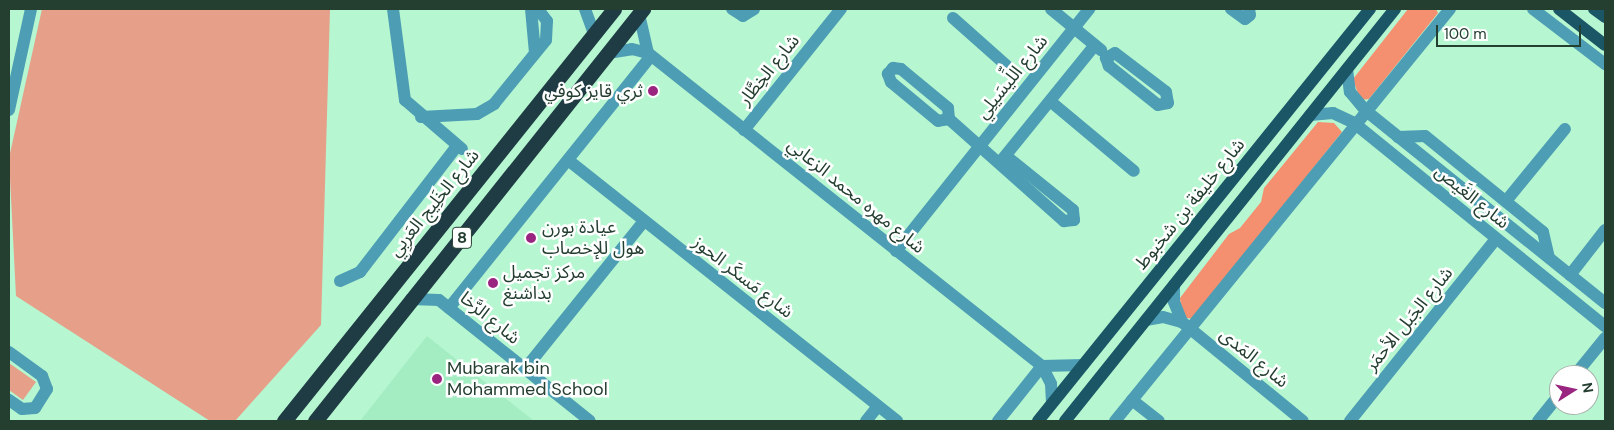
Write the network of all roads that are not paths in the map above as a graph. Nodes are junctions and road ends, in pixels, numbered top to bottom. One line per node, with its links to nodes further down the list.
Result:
1 (31, 9): 36 (street)
2 (393, 9): 40 (street)
3 (531, 9): 28 (street)
4 (538, 9): 28 (street)
5 (585, 9): 25 (street)
6 (614, 9): 25 (highway, شارع الخَلِيج العَربِي / 8)
7 (732, 9): 8 (street)
8 (754, 9)
9 (840, 9): 43 (street, شارع الخِطَّار)
10 (1050, 9): 24 (street, شارع اللِّيسَيلِي)
11 (1089, 9): 24 (street, شارع اللِّيسَيلِي)
12 (1231, 9): 13 (street)
13 (1249, 9)
14 (1370, 9): 70 (main road, شارع خليفة بن شخبوط)
15 (1395, 9): 33 (main road)
16 (1450, 9): 37 (street)
17 (1533, 9): 21 (street)
18 (1559, 9): 27 (main road)
19 (1594, 9): 22 (main road)
20 (641, 11): 29 (highway, 8); 30 (street)
21 (1544, 14): 32 (street)
22 (1605, 17)
23 (953, 18): 34 (street)
24 (1073, 29): 26 (street, شارع اللِّيسَيلِي); 47 (street, شارع اللِّيسَيلِي)
25 (594, 34): 79 (highway, شارع الخَلِيج العَربِي / 8)
26 (1095, 45): 31 (street, شارع اللِّيسَيلِي); 35 (street)
27 (1605, 45)
28 (535, 53): 38 (street)
29 (608, 53): 30 (street); 57 (highway, 8)
30 (650, 54): 43 (street, شارع مهره محمد الزعابي); 48 (street)
31 (1108, 55): 31 (street, شارع اللِّيسَيلِي)
32 (1605, 64)
33 (1347, 69): 37 (street, شارع الغَيص); 39 (main road)
34 (1016, 74)
35 (1050, 101): 49 (street); 50 (street)
36 (9, 110)
37 (1365, 110): 42 (street); 46 (street, شارع الغَيص)
38 (453, 115): 40 (street); 45 (street)
39 (1310, 116): 42 (street, شارع الغَيص); 60 (main road)
40 (421, 117): 45 (street)
41 (949, 119): 41 (street, شارع اللِّيسَيلِي); 47 (street, شارع اللِّيسَيلِي)
42 (1354, 123): 54 (street, شارع الغَيص); 66 (street)
43 (744, 130): 55 (street, شارع مهره محمد الزعابي)
44 (1565, 130): 51 (street)
45 (446, 136): 59 (street)
46 (1398, 137): 51 (street); 56 (street, شارع الغَيص)
47 (979, 148): 49 (street, شارع اللِّيسَيلِي); 55 (street, شارع اللِّيسَيلِي)
48 (568, 160): 52 (street, شارع مَسكَر الحوز); 64 (street)
49 (1002, 160): 49 (street, شارع اللِّيسَيلِي)
50 (1134, 171)
51 (1506, 201): 56 (street)
52 (644, 221): 73 (street); 77 (street, شارع مَسكَر الحوز)
53 (1605, 230): 58 (street)
54 (1496, 239): 67 (street, شارع الغَيص); 90 (street, شارع الجَبل الأحمَر)
55 (896, 251): 72 (street, شارع مهره محمد الزعابي)
56 (1549, 257): 58 (street, شارع الغَيص)
57 (436, 270): 61 (highway, 8); 62 (street, شارع الرَّخا)
58 (1570, 274): 63 (street, شارع الغَيص)
59 (340, 281)
60 (1174, 285): 65 (main road); 66 (street)
61 (411, 298): 62 (street, شارع الرَّخا); 80 (highway, 8)
62 (438, 299): 64 (street, شارع الرَّخا)
63 (1605, 303)
64 (449, 308): 73 (street, شارع الرَّخا)
65 (1146, 320): 66 (street, شارع المَدى); 86 (main road)
66 (1185, 325): 75 (street); 89 (street, شارع المَدى)
67 (1605, 326)
68 (1605, 338): 71 (street)
69 (9, 352): 74 (street)
70 (1083, 365): 72 (street); 76 (main road, شارع خليفة بن شخبوط)
71 (1583, 365)
72 (1042, 366): 76 (street, شارع مهره محمد الزعابي); 84 (street)
73 (525, 369): 81 (street, شارع الرَّخا)
74 (9, 400)
75 (1132, 400): 87 (street); 88 (street)
76 (1052, 403): 85 (main road, شارع خليفة بن شخبوط)
77 (878, 406): 82 (street); 83 (street, شارع مَسكَر الحوز)
78 (1549, 407): 91 (street)
79 (284, 421)
80 (315, 421)
81 (590, 421)
82 (866, 421)
83 (897, 421)
84 (998, 421)
85 (1038, 421)
86 (1065, 421)
87 (1115, 421)
88 (1159, 421)
89 (1303, 421)
90 (1350, 421)
91 (1538, 421)

